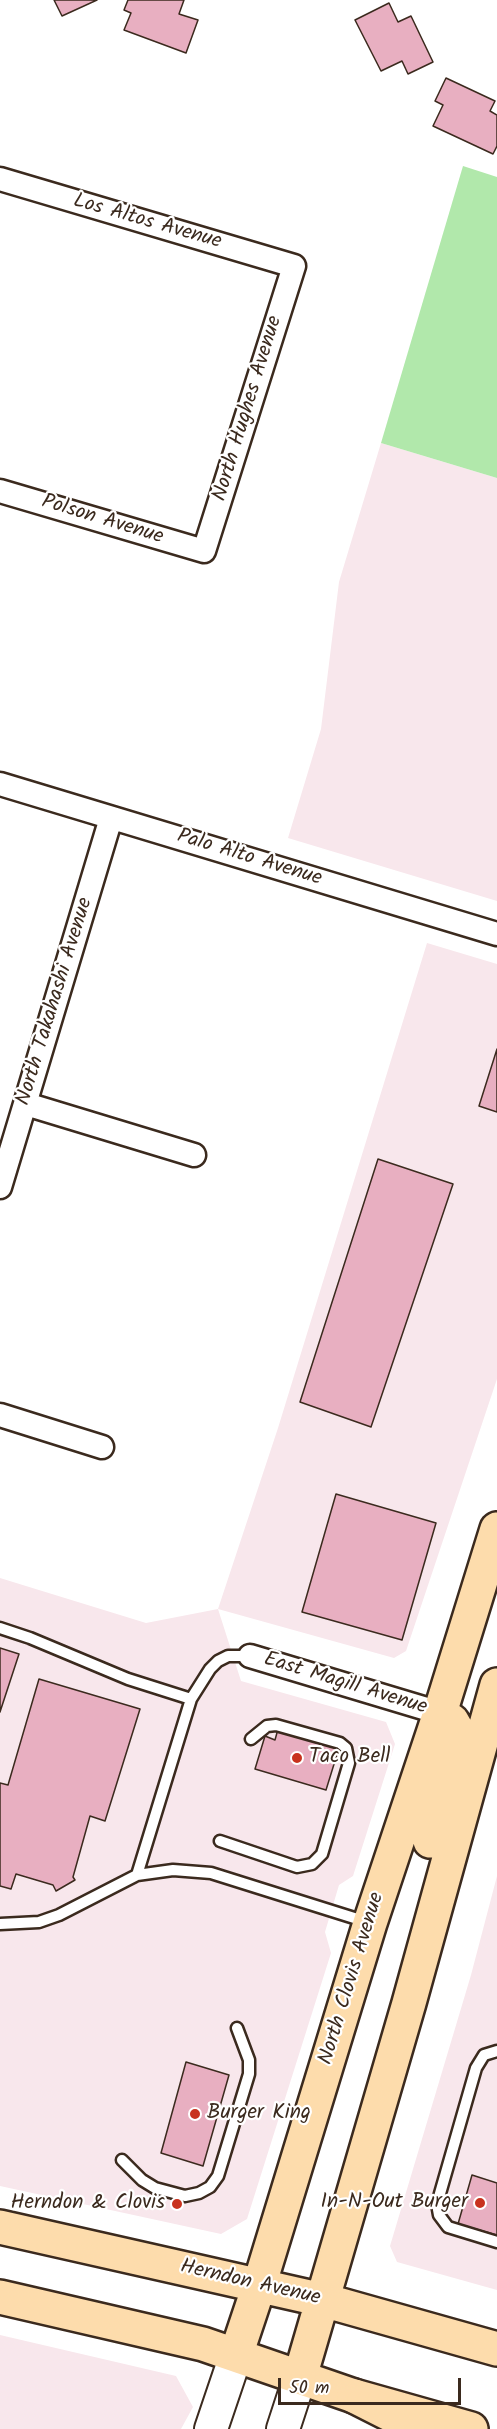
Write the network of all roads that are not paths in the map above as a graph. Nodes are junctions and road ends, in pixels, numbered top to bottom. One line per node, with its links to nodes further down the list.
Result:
1 (0, 179): 2 (street, Los Altos Avenue)
2 (294, 266): 4 (street, North Hughes Avenue)
3 (0, 491): 4 (street, Polson Avenue)
4 (204, 551)
5 (0, 784): 6 (street, Palo Alto Avenue)
6 (111, 818): 7 (street, Palo Alto Avenue); 8 (street, North Takahashi Avenue)
7 (497, 934)
8 (26, 1104): 9 (street); 10 (street, North Takahashi Avenue)
9 (194, 1155)
10 (0, 1187)
11 (0, 1415): 12 (street)
12 (102, 1447)
13 (497, 1529): 18 (main road, North Clovis Avenue)
14 (0, 1628): 17 (lane)
15 (250, 1656): 17 (lane); 18 (street, East Magill Avenue)
16 (497, 1685): 19 (main road)
17 (190, 1699): 22 (lane)
18 (440, 1713): 23 (main road, North Clovis Avenue); 25 (main road)
19 (491, 1721): 25 (main road)
20 (251, 1739): 21 (lane)
21 (220, 1841)
22 (137, 1875): 23 (lane); 24 (lane)
23 (370, 1923): 31 (main road, North Clovis Avenue)
24 (0, 1924)
25 (409, 2002): 33 (main road)
26 (237, 2028): 28 (lane)
27 (497, 2051): 30 (lane)
28 (122, 2160)
29 (0, 2227): 31 (main road, Herndon Avenue)
30 (497, 2242)
31 (259, 2286): 33 (main road, Herndon Avenue); 35 (main road, North Clovis Avenue)
32 (0, 2297): 35 (main road)
33 (323, 2300): 34 (main road, Herndon Avenue); 36 (main road)
34 (497, 2349)
35 (236, 2355): 36 (main road); 38 (main road, North Clovis Avenue)
36 (300, 2377): 37 (main road); 39 (main road)
37 (354, 2396): 40 (main road); 41 (main road)
38 (211, 2429)
39 (283, 2429)
40 (419, 2429)
41 (471, 2429)

